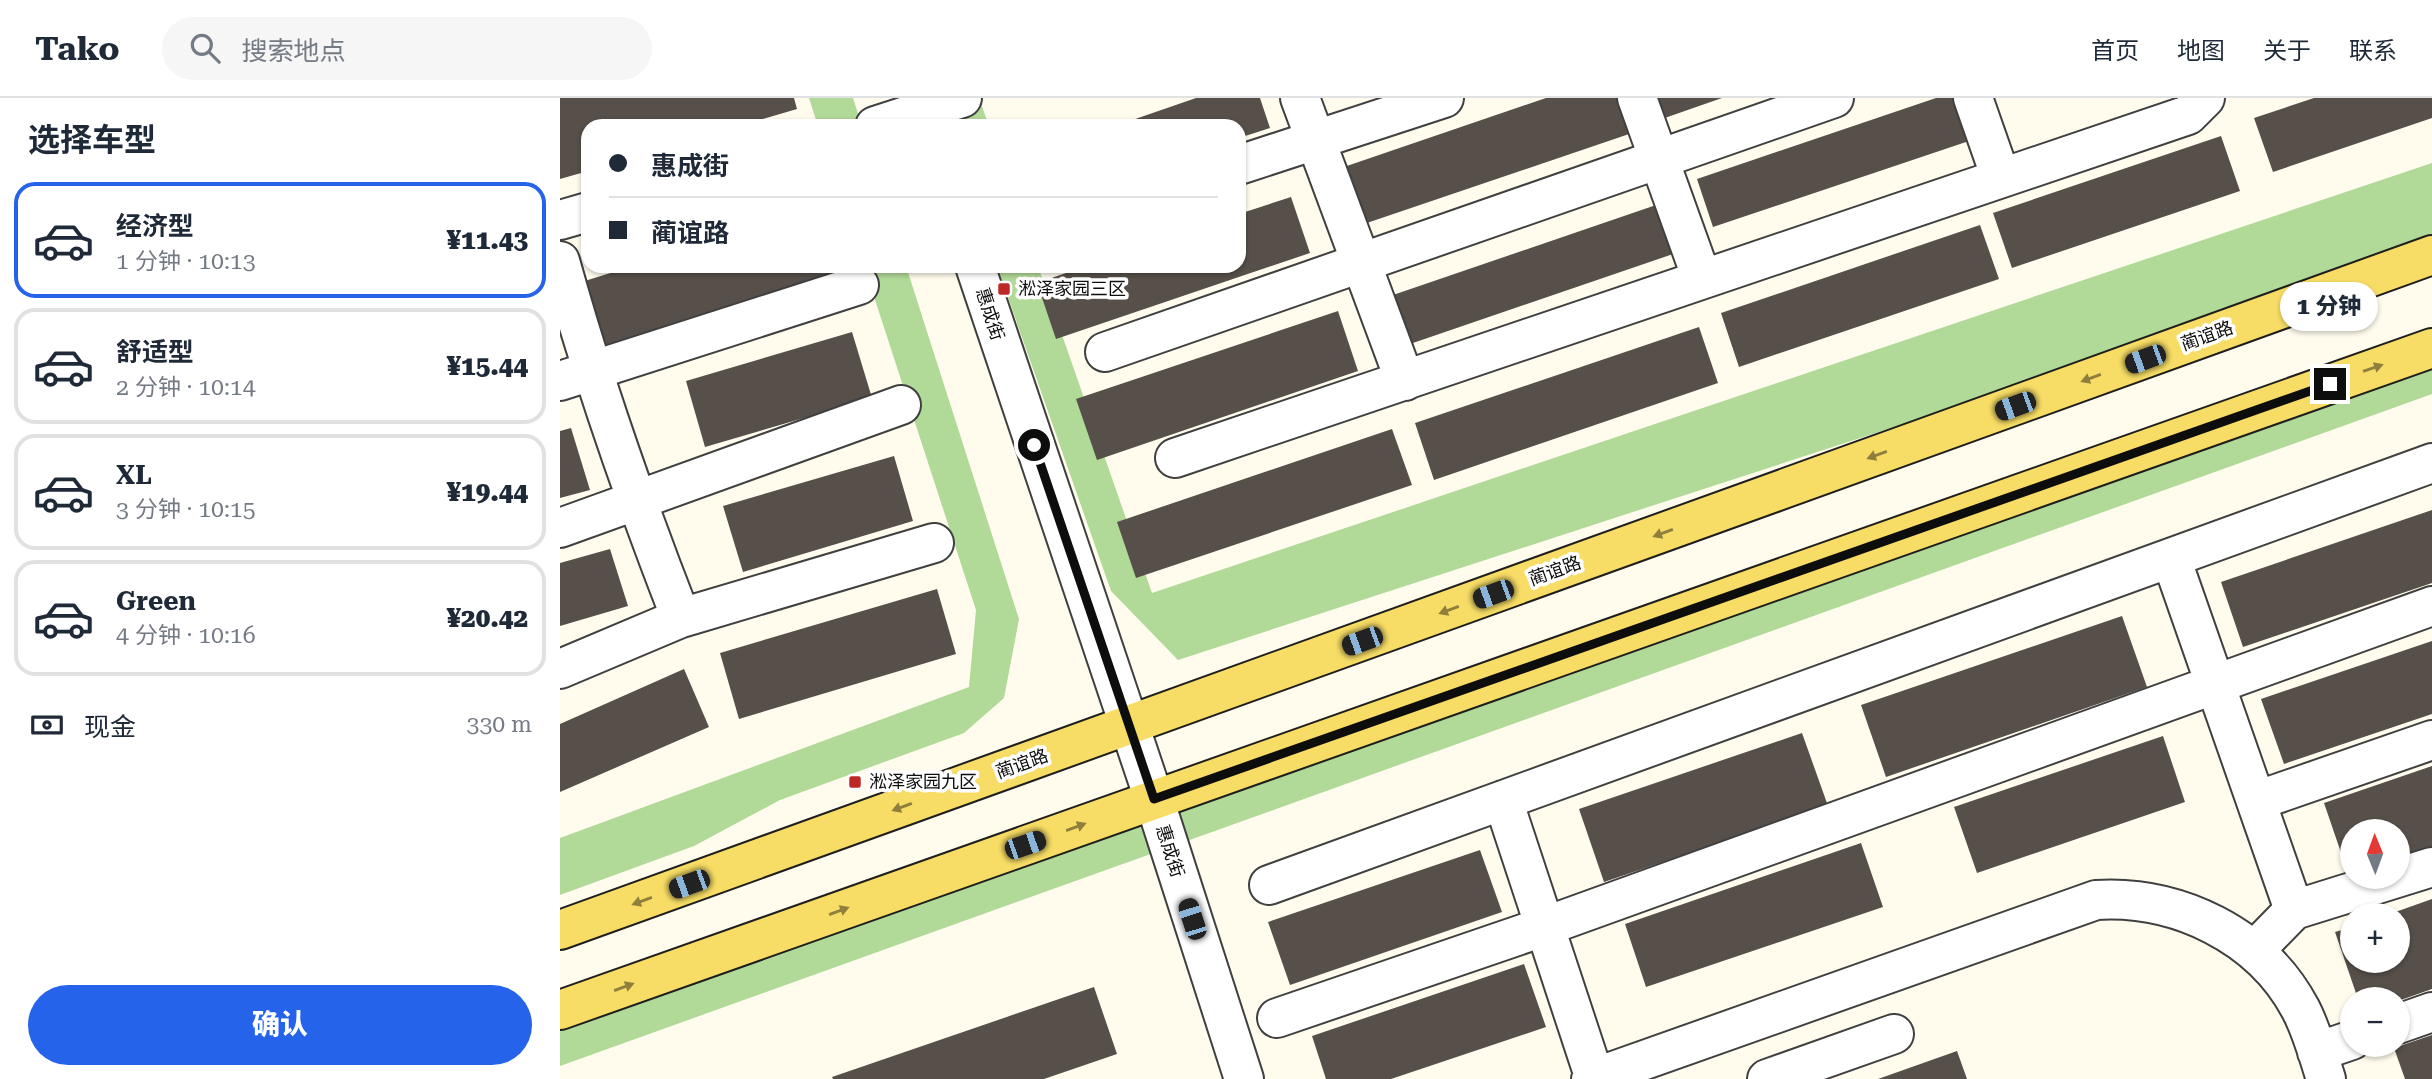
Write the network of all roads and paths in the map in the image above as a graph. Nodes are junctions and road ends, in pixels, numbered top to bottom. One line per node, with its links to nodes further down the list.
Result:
1 (962, 98): 9 (street)
2 (1300, 98): 11 (street)
3 (1444, 98): 11 (street)
4 (1637, 98): 12 (street)
5 (1835, 98): 12 (street)
6 (1973, 98): 14 (street)
7 (2235, 98): 8 (street)
8 (2197, 106): 14 (street)
9 (923, 112): 10 (street)
10 (899, 119)
11 (1315, 139): 13 (street); 19 (street)
12 (1659, 159): 19 (street); 21 (street)
13 (1246, 164)
14 (2001, 178): 21 (street)
15 (581, 214): 16 (street)
16 (560, 220)
17 (2432, 256): 37 (main road, 蔺谊路, one-way to 37)
18 (560, 261): 25 (street)
19 (1361, 262): 24 (street); 26 (street)
20 (977, 273): 37 (street, 惠成街)
21 (1702, 279): 26 (street)
22 (859, 285): 25 (street)
23 (2432, 348): 39 (main road, one-way to 23)
24 (1105, 352)
25 (575, 376): 30 (street)
26 (1405, 380): 28 (street)
27 (901, 405): 30 (street)
28 (1175, 458)
29 (2432, 463): 33 (street)
30 (635, 500): 31 (street); 35 (street)
31 (560, 528)
32 (934, 543): 35 (street)
33 (2171, 558): 40 (street); 41 (street)
34 (2432, 606): 45 (street)
35 (681, 618): 36 (street)
36 (560, 669)
37 (1128, 726): 39 (street, 惠成街); 46 (main road, 蔺谊路, one-way to 46)
38 (2432, 740): 41 (street)
39 (1154, 799): 48 (main road, one-way to 39); 54 (street, 惠成街)
40 (1503, 800): 43 (street); 45 (street)
41 (2256, 801): 44 (street)
42 (2432, 867): 44 (street)
43 (1269, 885)
44 (2294, 911): 47 (street)
45 (1546, 926): 50 (street); 55 (street)
46 (560, 930)
47 (2254, 951): 53 (street); 55 (street)
48 (560, 1010)
49 (2432, 1012): 51 (street)
50 (1277, 1018)
51 (2410, 1020)
52 (1894, 1034): 56 (street)
53 (2332, 1057)
54 (1244, 1079)
55 (1594, 1079)
56 (1767, 1079)

